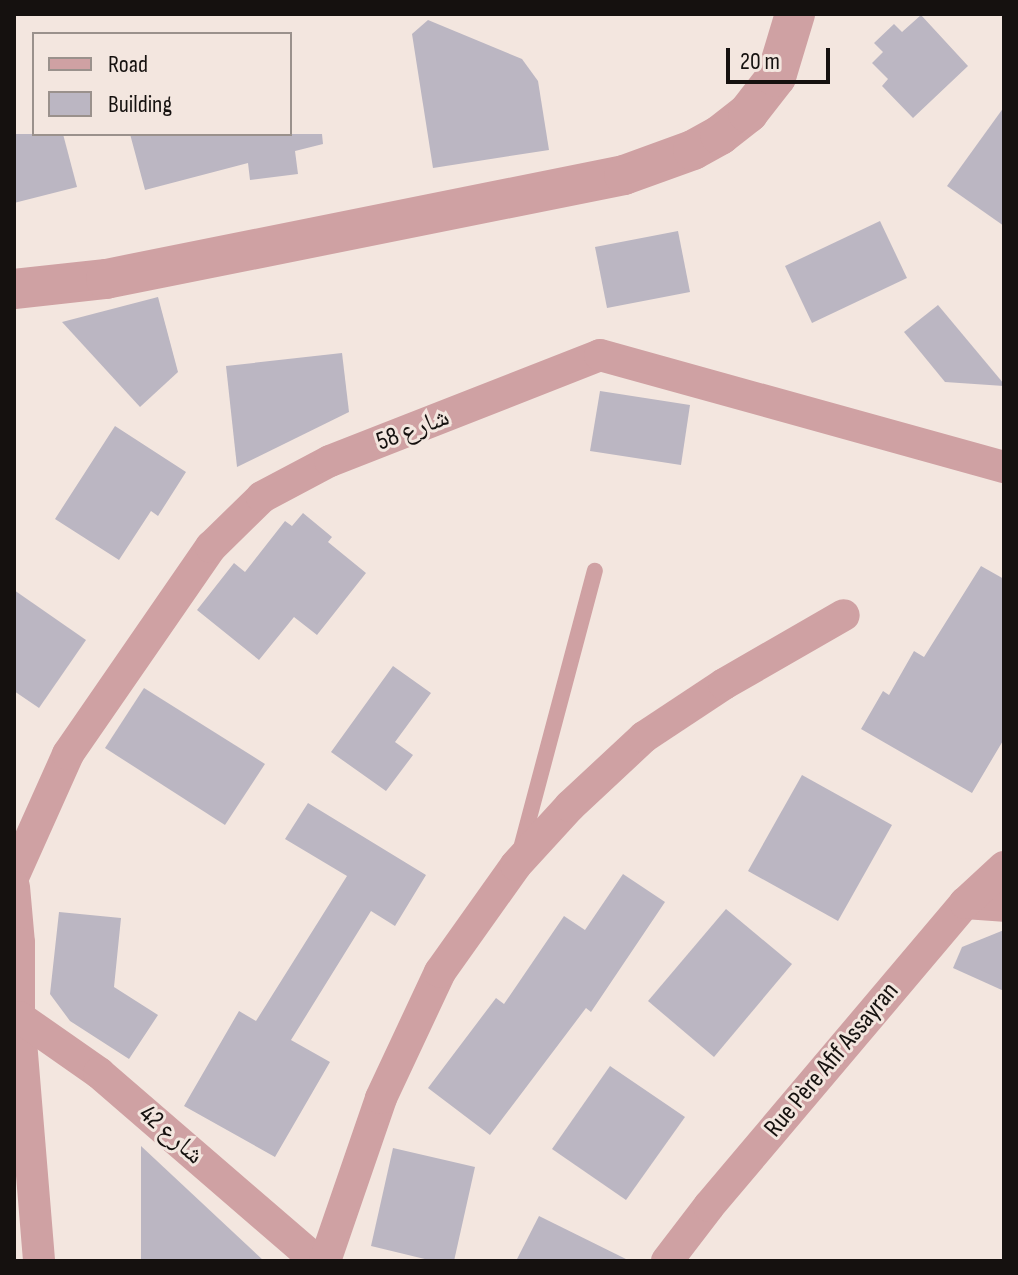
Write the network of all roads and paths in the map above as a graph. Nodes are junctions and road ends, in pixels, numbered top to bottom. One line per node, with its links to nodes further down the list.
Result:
1 (795, 14): 2 (street)
2 (14, 289)
3 (1004, 467): 8 (street, شارع 58)
4 (595, 571): 6 (lane)
5 (844, 615): 6 (street)
6 (516, 865): 15 (street)
7 (1004, 867): 10 (street, Rue Père Afif Assayran)
8 (14, 875)
9 (14, 887): 12 (street)
10 (965, 903): 11 (street); 16 (street, Rue Père Afif Assayran)
11 (1004, 906)
12 (19, 1017): 13 (street); 14 (street, شارع 42)
13 (39, 1261)
14 (317, 1261)
15 (325, 1261)
16 (667, 1261)

